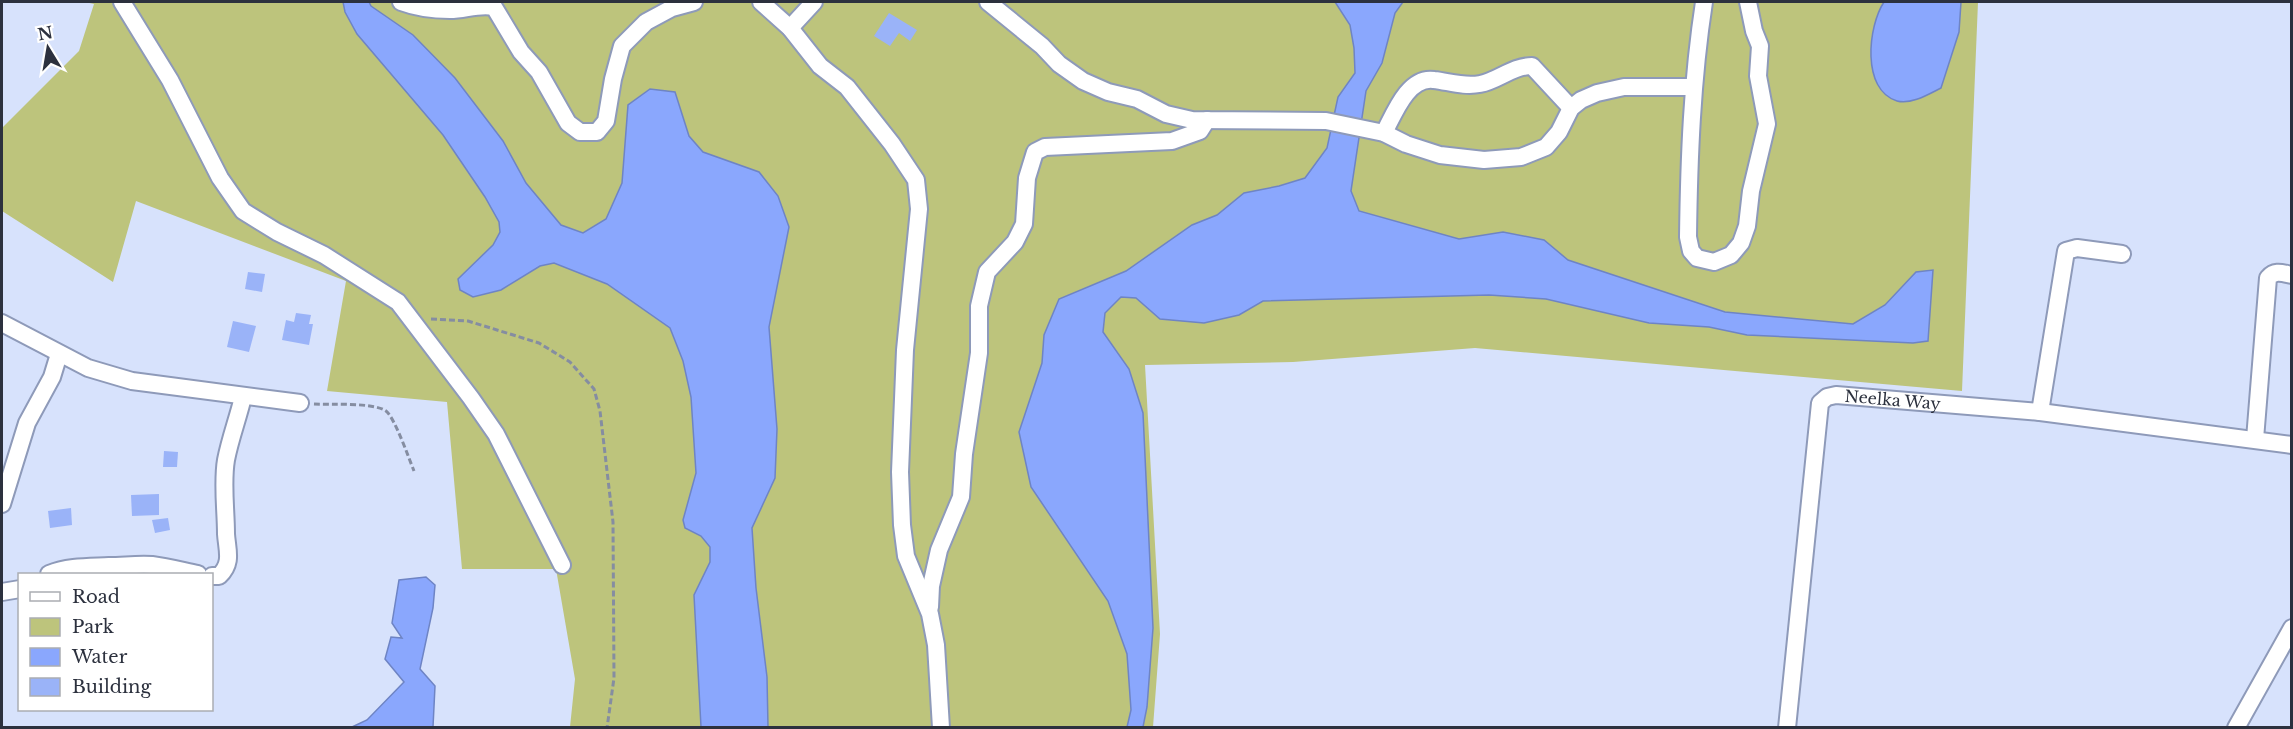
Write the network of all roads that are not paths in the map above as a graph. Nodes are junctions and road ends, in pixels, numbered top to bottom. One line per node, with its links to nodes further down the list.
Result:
1 (122, 2): 24 (street)
2 (401, 2): 3 (street)
3 (694, 2)
4 (761, 2): 9 (street)
5 (814, 2): 9 (street)
6 (988, 2): 12 (street)
7 (1704, 2): 10 (street)
8 (1748, 2): 10 (street)
9 (790, 28): 30 (street)
10 (1692, 87): 11 (street)
11 (1571, 108): 13 (street); 13 (street)
12 (1207, 120): 13 (street); 30 (street)
13 (1376, 131)
14 (2122, 254): 20 (street)
15 (2292, 275): 21 (street)
16 (2, 323): 17 (street)
17 (59, 354): 18 (street); 23 (street)
18 (243, 397): 19 (street); 27 (street)
19 (300, 403)
20 (2040, 412): 21 (street, Neelka Way); 33 (street, Neelka Way)
21 (2255, 439): 22 (street, Neelka Way)
22 (2292, 444)
23 (2, 504)
24 (562, 565)
25 (52, 573): 26 (street)
26 (192, 573)
27 (213, 576)
28 (18, 588): 29 (street)
29 (2, 592)
30 (930, 614): 32 (street)
31 (2292, 628): 34 (street)
32 (941, 728)
33 (1787, 728)
34 (2236, 728)

